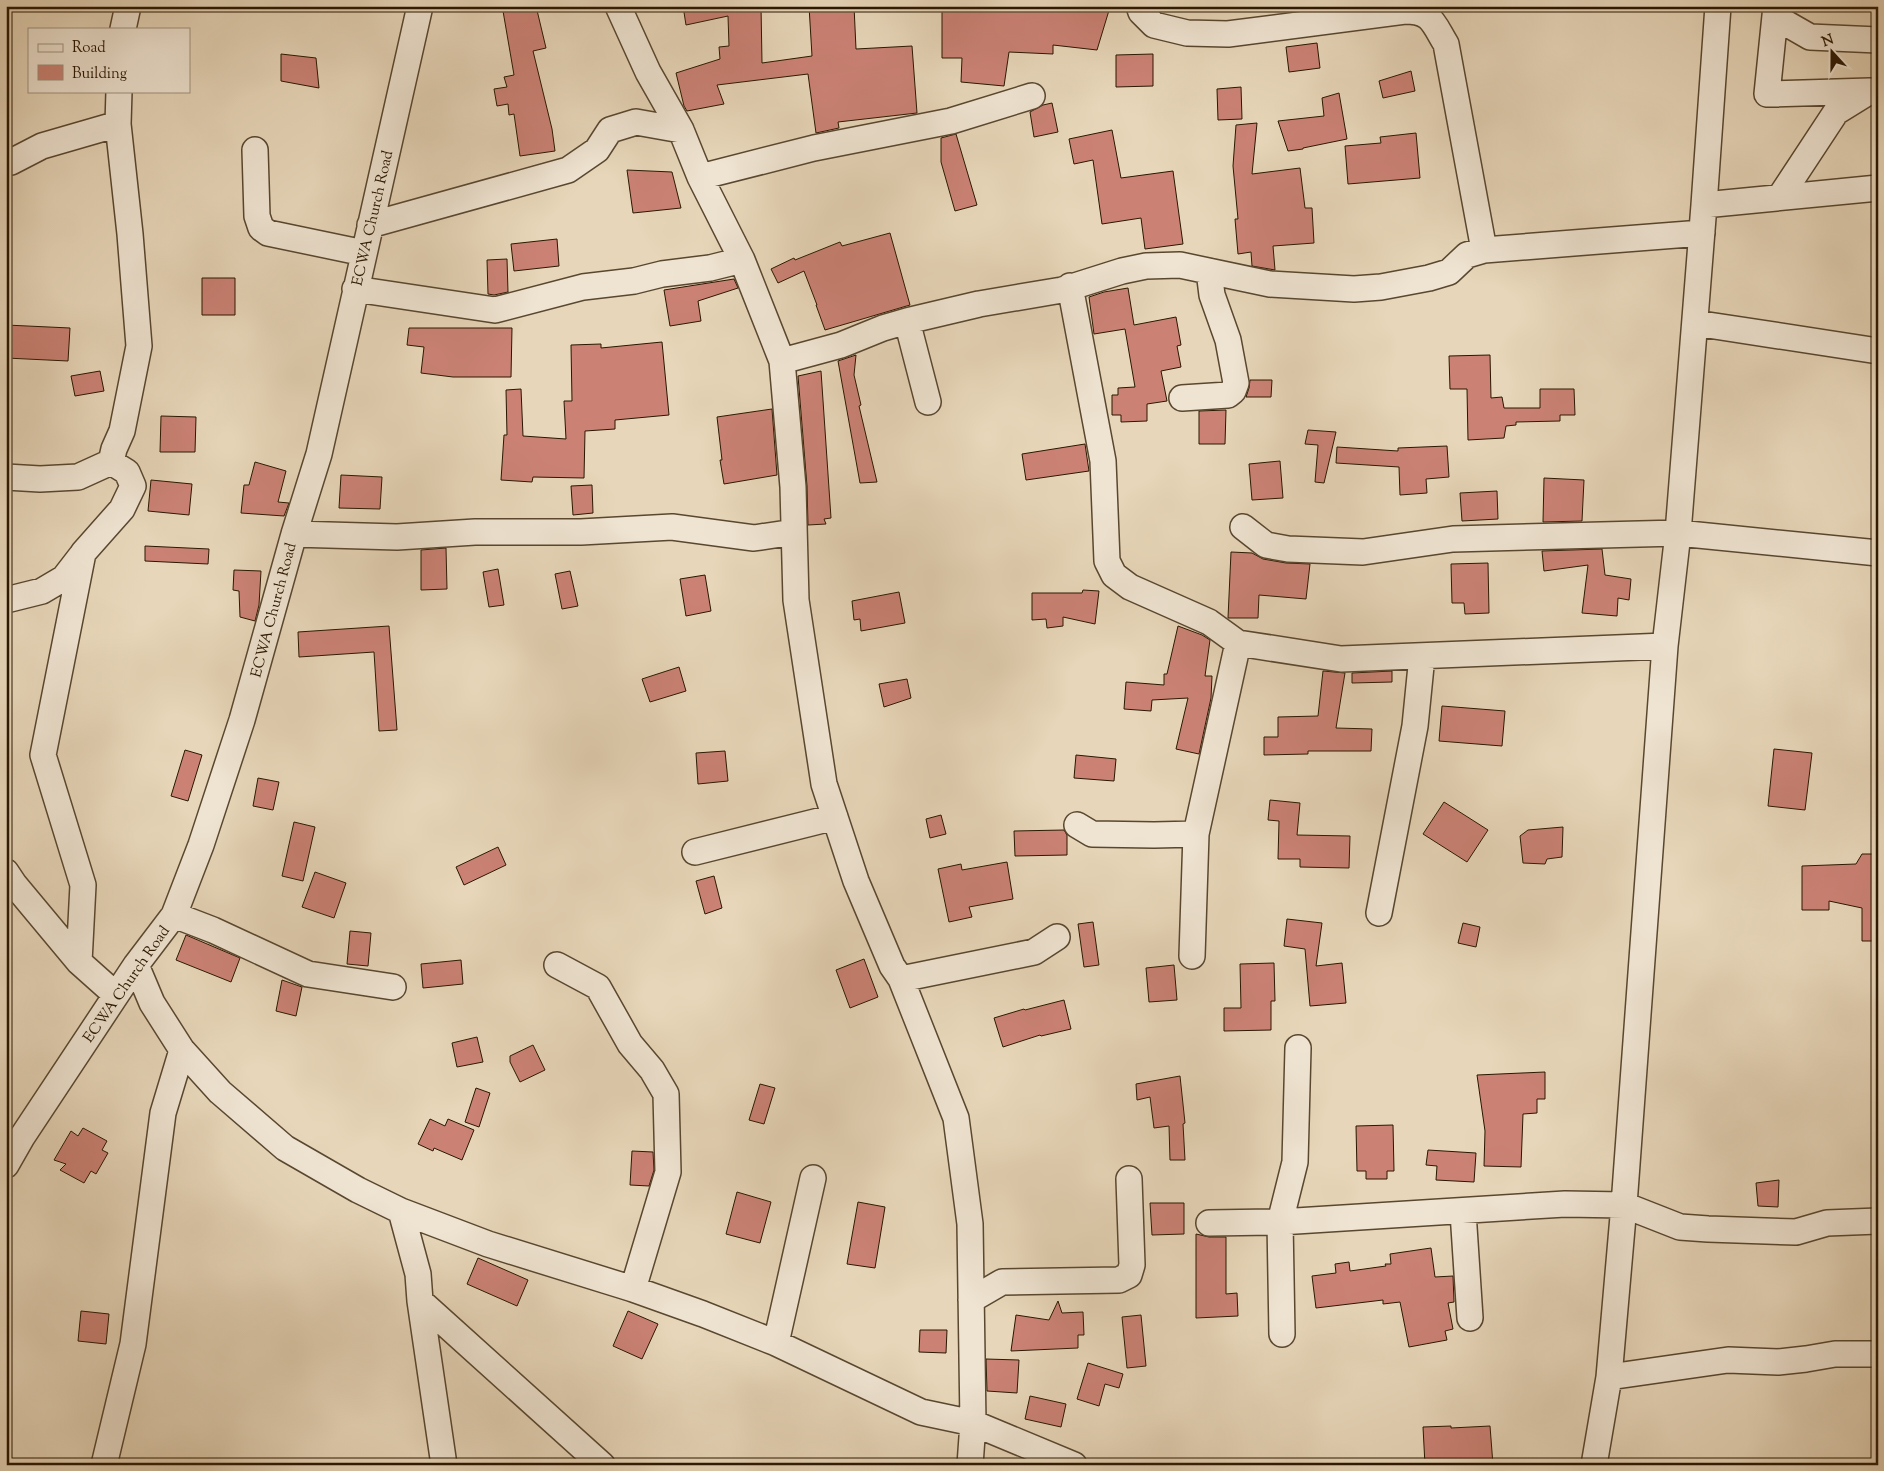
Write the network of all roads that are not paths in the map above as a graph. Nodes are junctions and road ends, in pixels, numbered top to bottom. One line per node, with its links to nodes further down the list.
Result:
1 (128, 6): 7 (street)
2 (420, 6): 20 (street, ECWA Church Road)
3 (618, 6): 13 (street)
4 (1139, 6): 22 (street)
5 (1718, 6): 19 (street)
6 (1776, 12): 8 (street); 9 (street)
7 (124, 28)
8 (1878, 40)
9 (1874, 88): 18 (street)
10 (120, 92): 12 (street)
11 (1032, 96): 16 (street)
12 (118, 124): 15 (street); 34 (street)
13 (680, 130): 16 (street); 20 (street)
14 (255, 150): 23 (street)
15 (6, 162)
16 (700, 177): 24 (street)
17 (1878, 188): 18 (street)
18 (1780, 197): 19 (street)
19 (1704, 205): 21 (street)
20 (370, 225): 23 (street, ECWA Church Road)
21 (1702, 233): 22 (street); 29 (street)
22 (1484, 250): 25 (street)
23 (364, 253): 27 (street, ECWA Church Road)
24 (742, 260): 27 (street); 31 (street)
25 (1209, 271): 26 (street); 32 (street)
26 (1070, 286): 28 (street); 43 (street)
27 (355, 289): 39 (street, ECWA Church Road)
28 (907, 321): 31 (street); 33 (street)
29 (1695, 323): 30 (street); 38 (street)
30 (1878, 351)
31 (782, 361): 37 (street)
32 (1182, 398)
33 (928, 402)
34 (111, 462): 35 (street); 40 (street)
35 (6, 477)
36 (1243, 527): 38 (street)
37 (794, 532): 39 (street); 46 (street)
38 (1678, 533): 41 (street); 44 (street)
39 (294, 534): 52 (street, ECWA Church Road)
40 (83, 553): 42 (street); 55 (street)
41 (1878, 553)
42 (6, 600)
43 (1238, 643): 45 (street); 48 (street)
44 (1664, 646): 45 (street); 66 (street)
45 (1422, 656): 51 (street)
46 (835, 817): 49 (street); 58 (street)
47 (1077, 825): 48 (street)
48 (1196, 834): 54 (street)
49 (695, 852)
50 (6, 872): 55 (street)
51 (1379, 913)
52 (174, 915): 56 (street, ECWA Church Road); 59 (street)
53 (1057, 937): 58 (street)
54 (1192, 956)
55 (79, 962): 60 (street)
56 (136, 965): 60 (street, ECWA Church Road); 62 (street)
57 (556, 965): 72 (street)
58 (901, 979): 73 (street)
59 (393, 987)
60 (116, 994): 63 (street, ECWA Church Road)
61 (1298, 1048): 70 (street)
62 (182, 1050): 67 (street); 81 (street)
63 (6, 1165)
64 (813, 1178): 77 (street)
65 (1129, 1178): 73 (street)
66 (1624, 1205): 68 (street); 69 (street); 79 (street)
67 (401, 1212): 72 (street); 74 (street)
68 (1463, 1212): 70 (street); 75 (street)
69 (1878, 1221)
70 (1280, 1222): 71 (street); 76 (street)
71 (1209, 1223)
72 (633, 1289): 77 (street)
73 (971, 1300): 80 (street)
74 (420, 1301): 82 (street); 83 (street)
75 (1470, 1318)
76 (1282, 1334)
77 (776, 1343): 80 (street)
78 (1878, 1354): 79 (street)
79 (1609, 1377): 86 (street)
80 (973, 1423): 84 (street); 85 (street)
81 (104, 1465)
82 (444, 1465)
83 (602, 1465)
84 (970, 1465)
85 (1074, 1465)
86 (1594, 1465)

